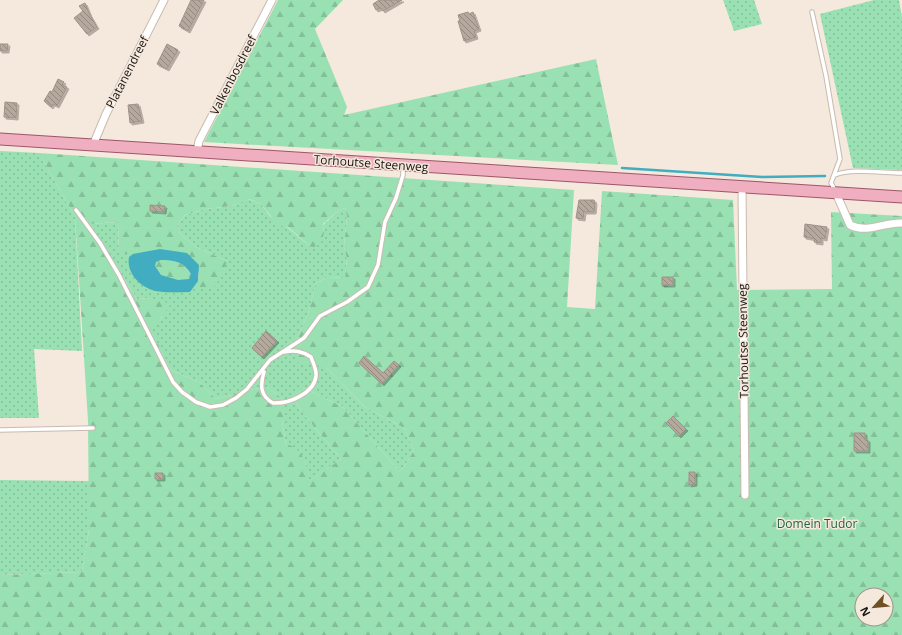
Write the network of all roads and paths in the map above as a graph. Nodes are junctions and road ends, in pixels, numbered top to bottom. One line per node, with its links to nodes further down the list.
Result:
1 (164, 0): 5 (street, Platanendreef)
2 (272, 0): 6 (street, Valkenbosdreef)
3 (812, 12): 9 (lane)
4 (0, 139): 5 (main road, Torhoutse Steenweg)
5 (93, 145): 6 (main road, Torhoutse Steenweg)
6 (197, 152): 7 (main road, Torhoutse Steenweg)
7 (403, 166): 10 (main road, Torhoutse Steenweg); 15 (lane)
8 (902, 173): 9 (lane)
9 (835, 175): 11 (lane)
10 (742, 187): 11 (main road, Torhoutse Steenweg); 19 (street, Torhoutse Steenweg)
11 (836, 193): 12 (main road, Torhoutse Steenweg); 14 (street)
12 (902, 197)
13 (76, 210): 16 (lane)
14 (902, 222)
15 (281, 352): 16 (lane); 16 (lane)
16 (264, 370)
17 (93, 428): 18 (lane)
18 (0, 430)
19 (745, 495)

